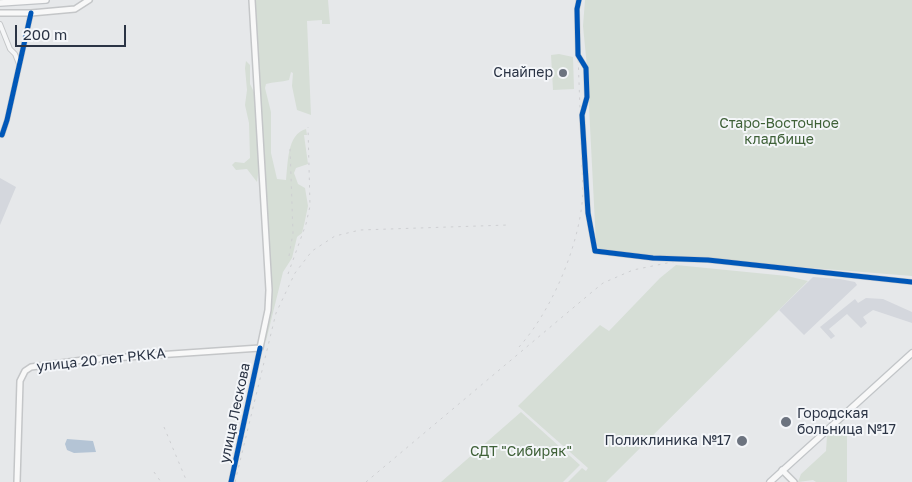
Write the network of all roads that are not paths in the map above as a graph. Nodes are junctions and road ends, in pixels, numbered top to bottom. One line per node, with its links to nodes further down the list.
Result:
1 (39, 0): 2 (main road); 6 (main road); 7 (main road)
2 (46, 0)
3 (89, 0): 7 (main road)
4 (252, 0): 16 (main road, улица Лескова)
5 (579, 0): 15 (street)
6 (0, 3)
7 (44, 11): 9 (main road)
8 (0, 13): 9 (main road)
9 (32, 13): 12 (street)
10 (0, 24): 11 (street)
11 (15, 54): 12 (street); 13 (street)
12 (22, 54): 13 (street)
13 (19, 66): 14 (street)
14 (2, 135)
15 (912, 282)
16 (260, 348): 19 (main road, улица 20 лет РККА); 20 (street, улица Лескова)
17 (912, 353): 18 (main road)
18 (782, 470): 21 (main road); 22 (main road)
19 (17, 482)
20 (231, 482)
21 (770, 482)
22 (794, 482)

